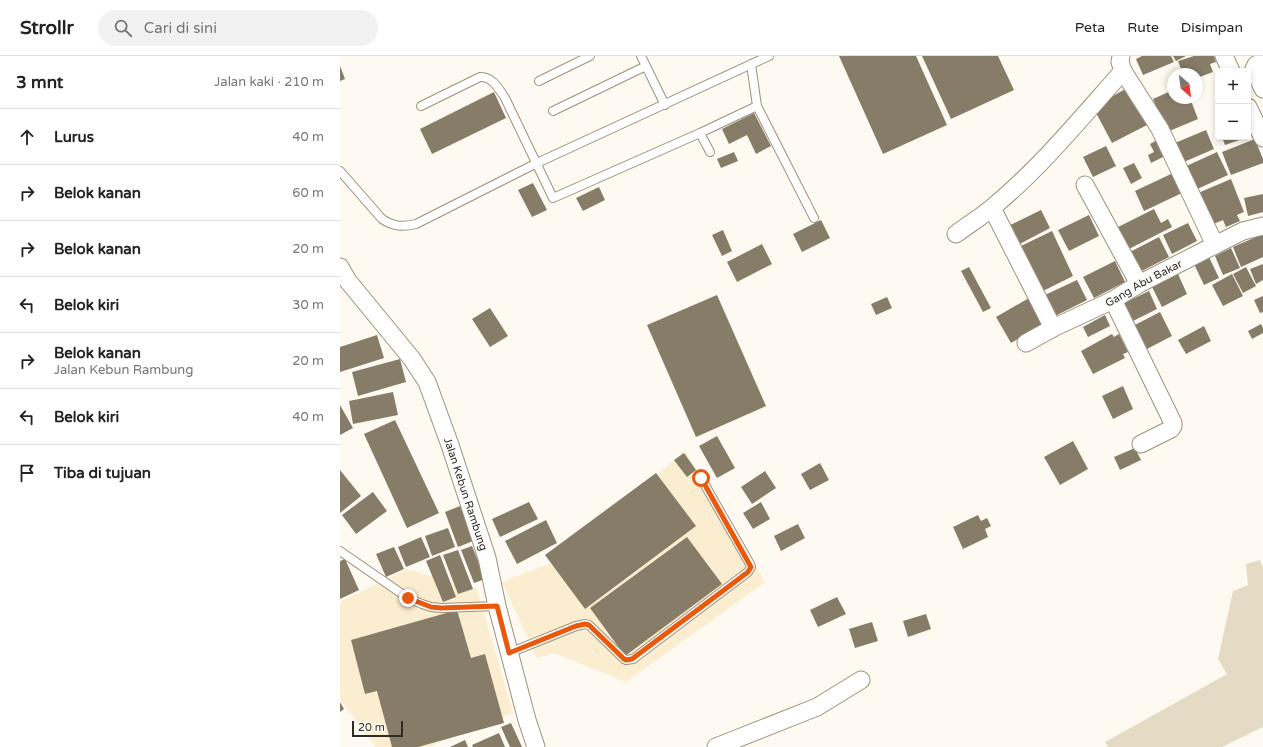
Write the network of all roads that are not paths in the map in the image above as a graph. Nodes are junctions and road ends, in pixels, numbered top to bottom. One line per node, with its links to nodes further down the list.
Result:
1 (590, 56): 10 (lane)
2 (641, 56): 8 (lane)
3 (769, 56): 7 (lane)
4 (1224, 56): 9 (street)
5 (1263, 61): 11 (street)
6 (1122, 63): 23 (street); 27 (street)
7 (751, 64): 12 (lane); 14 (lane)
8 (646, 66): 12 (lane); 15 (lane)
9 (1230, 68)
10 (539, 81)
11 (1263, 89)
12 (665, 105): 20 (lane)
13 (422, 106): 20 (lane)
14 (757, 106): 17 (lane); 24 (lane)
15 (553, 111)
16 (1251, 113): 18 (street)
17 (700, 133): 19 (lane); 20 (lane)
18 (1263, 138)
19 (710, 152)
20 (537, 163): 21 (lane)
21 (340, 171)
22 (1085, 186): 29 (street)
23 (992, 208): 26 (street); 31 (street)
24 (814, 218)
25 (1263, 226): 27 (street, Gang Abu Bakar)
26 (956, 234)
27 (1215, 245): 29 (street, Gang Abu Bakar)
28 (340, 267): 36 (street, Jalan Kebun Rambung)
29 (1139, 284): 30 (street, Gang Abu Bakar)
30 (1113, 300): 31 (street, Gang Abu Bakar); 33 (street)
31 (1053, 328): 32 (street, Gang Abu Bakar)
32 (1026, 344)
33 (1141, 444)
34 (701, 478): 37 (lane)
35 (340, 551): 36 (lane)
36 (497, 606): 37 (street, Jalan Kebun Rambung)
37 (509, 653): 39 (street, Jalan Kebun Rambung)
38 (861, 680): 40 (street)
39 (536, 747)
40 (716, 747)

